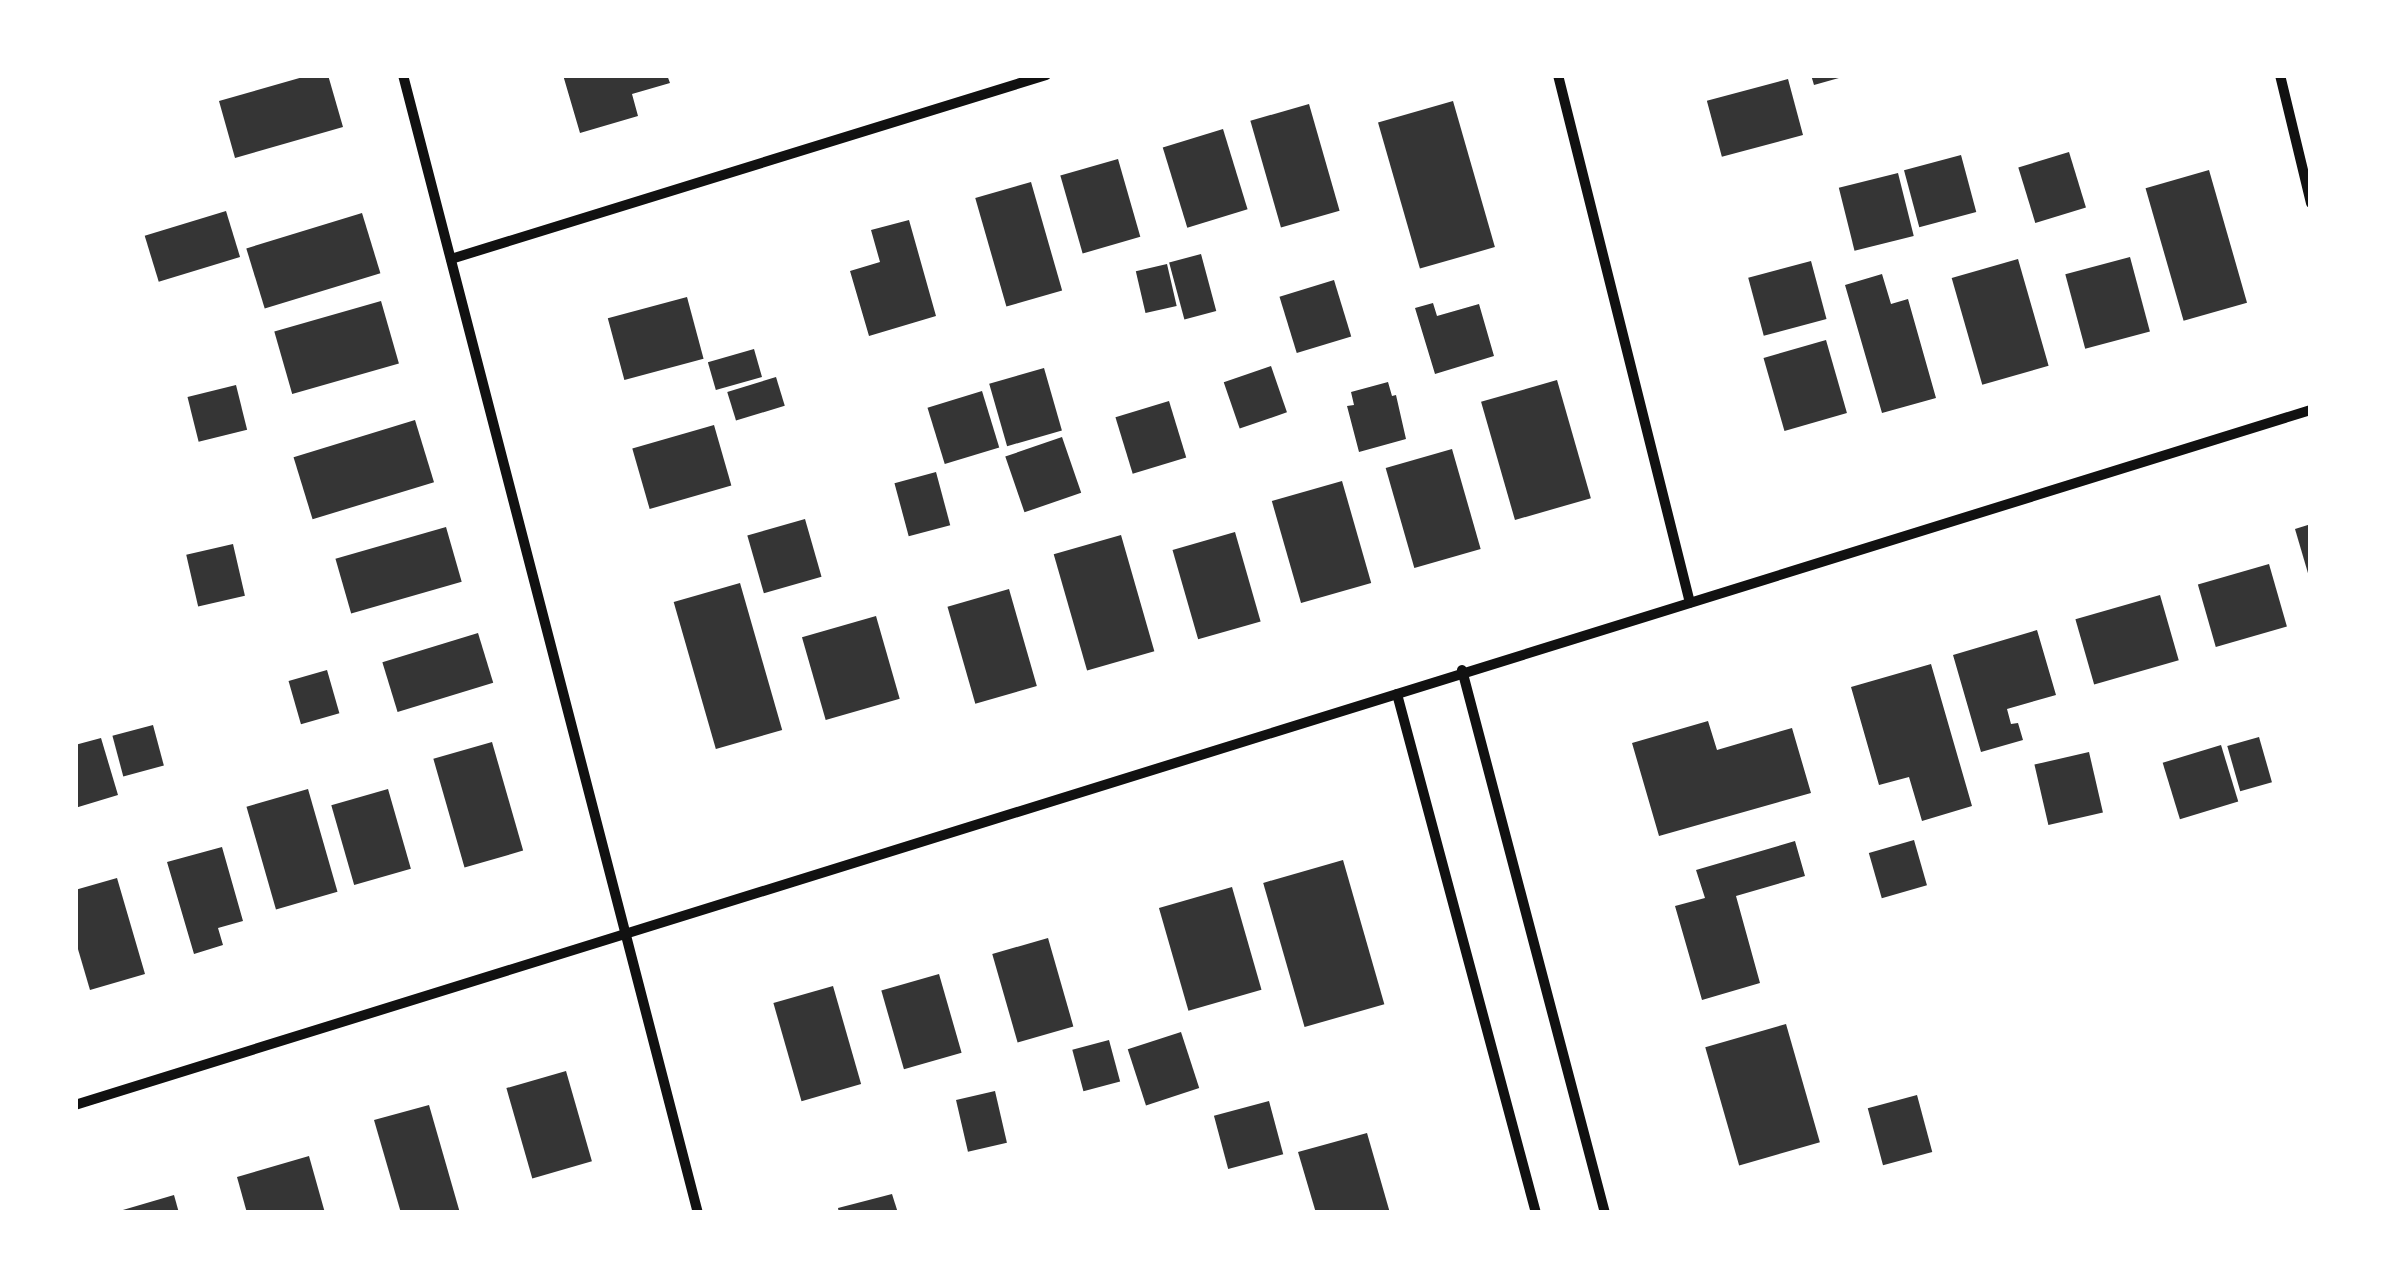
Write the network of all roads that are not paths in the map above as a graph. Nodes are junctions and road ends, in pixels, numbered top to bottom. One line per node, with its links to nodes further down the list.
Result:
1 (403, 75): 6 (street)
2 (1046, 75): 6 (street)
3 (1558, 75): 8 (street)
4 (2280, 75): 5 (street)
5 (2311, 203)
6 (450, 259): 11 (street)
7 (2311, 410): 8 (street)
8 (1690, 603): 9 (street)
9 (1462, 670): 10 (street); 15 (street)
10 (1397, 694): 11 (street); 14 (street)
11 (626, 934): 12 (street); 13 (street)
12 (75, 1105)
13 (698, 1213)
14 (1536, 1213)
15 (1605, 1213)

